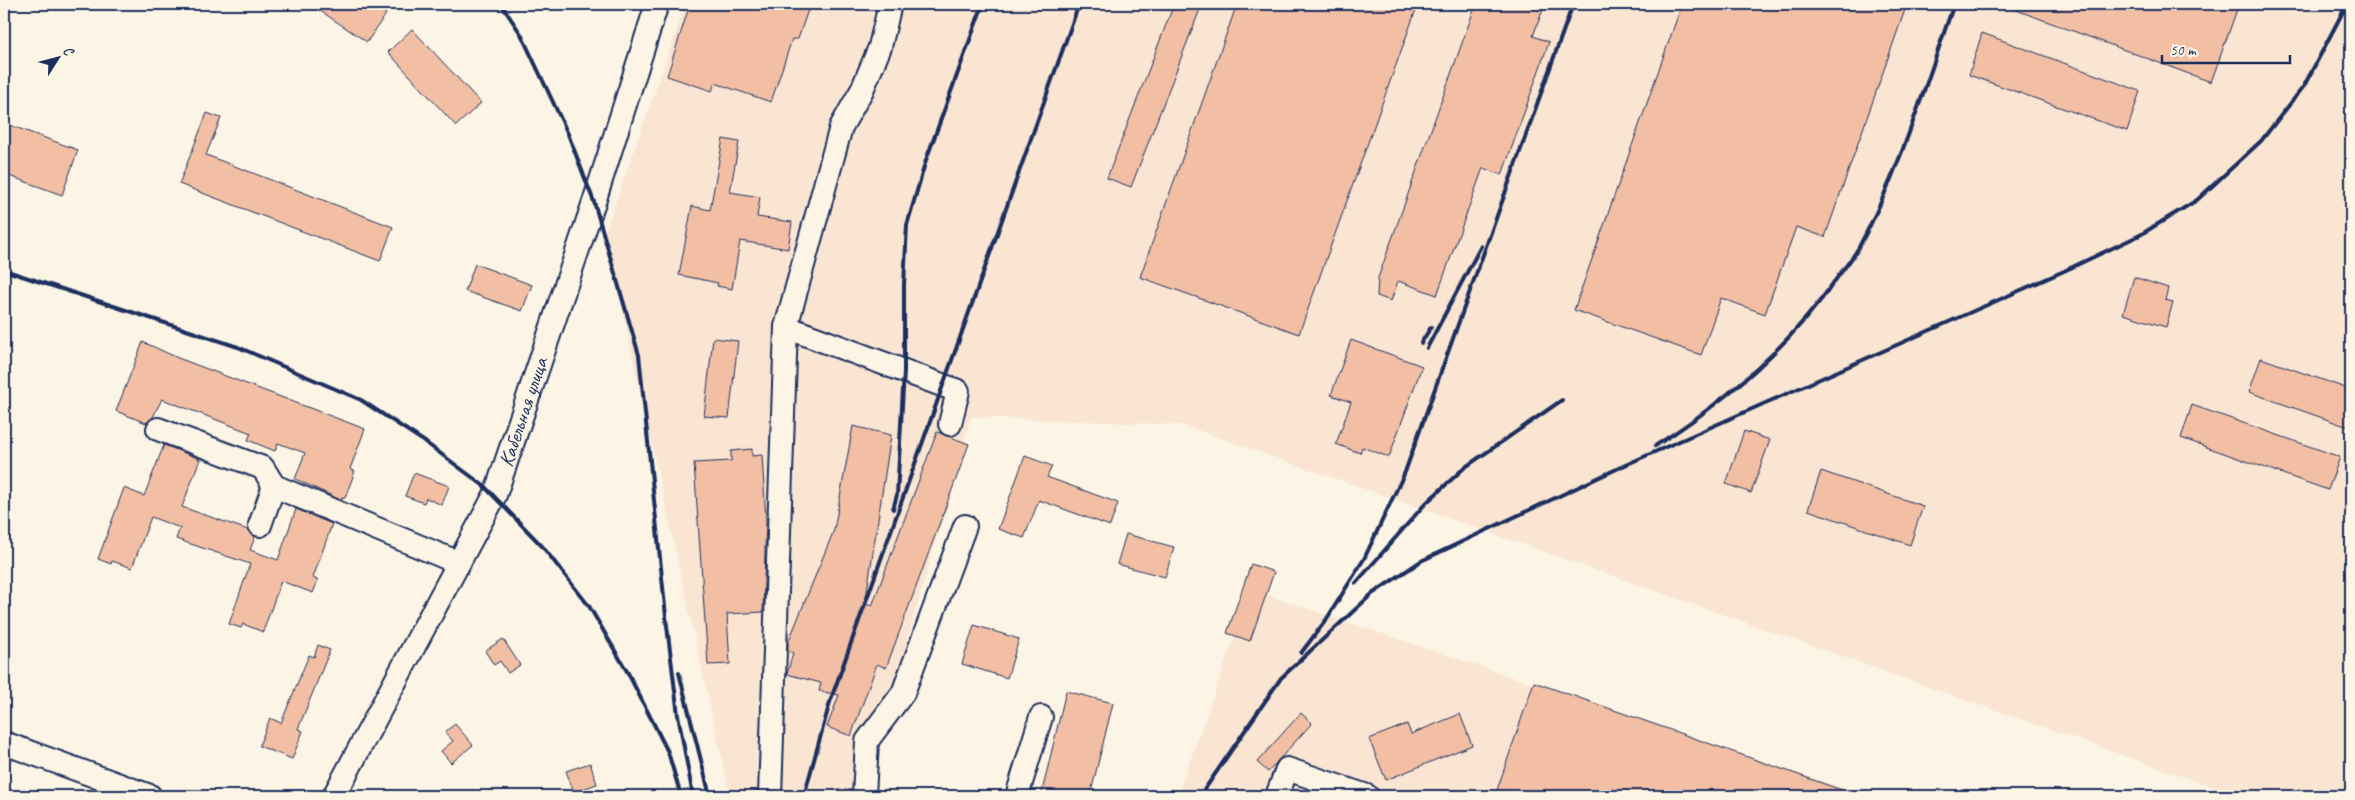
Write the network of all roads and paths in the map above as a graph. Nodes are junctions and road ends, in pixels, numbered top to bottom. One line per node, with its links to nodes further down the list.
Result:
1 (657, 4): 9 (street, Кабельная улица)
2 (890, 4): 3 (street)
3 (786, 327): 4 (street); 14 (street)
4 (950, 424)
5 (158, 429): 6 (street)
6 (274, 486): 7 (street); 9 (street)
7 (260, 525)
8 (965, 526): 15 (street)
9 (460, 563): 13 (street, Кабельная улица)
10 (1041, 717): 16 (street)
11 (4, 743): 12 (street)
12 (150, 796)
13 (334, 796)
14 (770, 796)
15 (867, 796)
16 (1017, 796)
17 (1277, 796): 18 (street)
18 (1367, 796)

